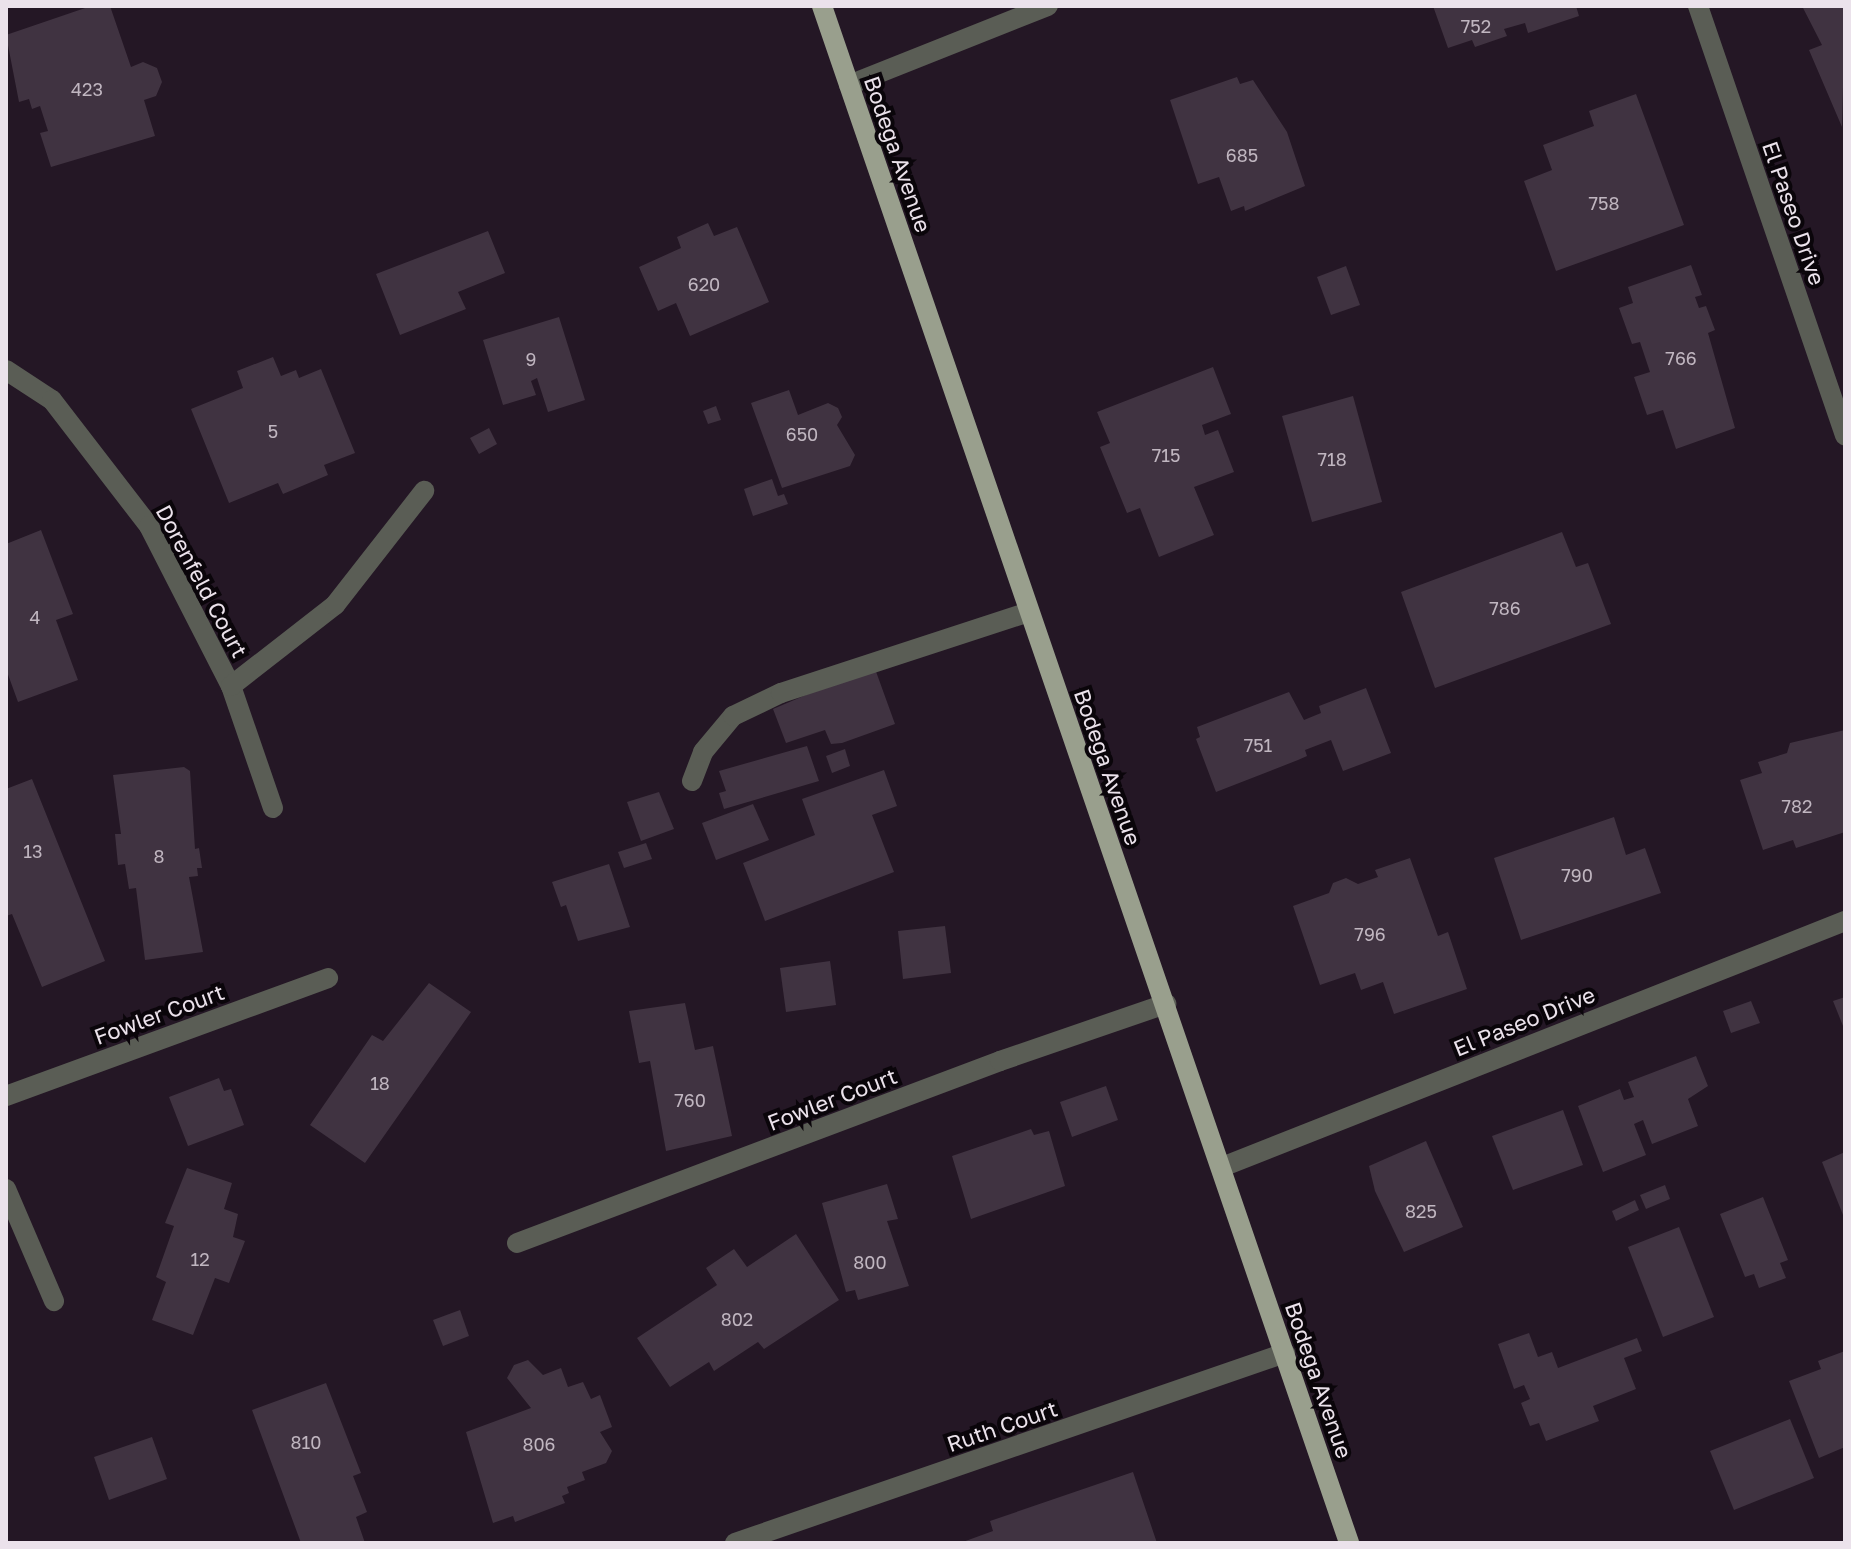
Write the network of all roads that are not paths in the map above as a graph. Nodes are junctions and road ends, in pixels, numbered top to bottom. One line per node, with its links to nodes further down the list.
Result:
1 (822, 6): 4 (main road, Bodega Avenue)
2 (1048, 6): 4 (street)
3 (1698, 6): 6 (street, El Paseo Drive)
4 (849, 85): 8 (main road, Bodega Avenue)
5 (6, 370): 9 (street, Dorenfeld Court)
6 (1845, 436)
7 (424, 491): 9 (street, Dorenfeld Court)
8 (1029, 612): 10 (street); 14 (main road, Bodega Avenue)
9 (231, 686): 11 (street)
10 (692, 781)
11 (273, 808)
12 (1845, 921): 16 (street, El Paseo Drive)
13 (328, 978): 15 (street, Fowler Court)
14 (1166, 1004): 16 (main road, Bodega Avenue); 18 (street, Fowler Court)
15 (6, 1096)
16 (1222, 1167): 20 (main road, Bodega Avenue)
17 (6, 1189): 19 (street)
18 (517, 1243)
19 (54, 1301)
20 (1285, 1353): 21 (street, Ruth Court); 22 (main road, Bodega Avenue)
21 (735, 1543)
22 (1349, 1543)

